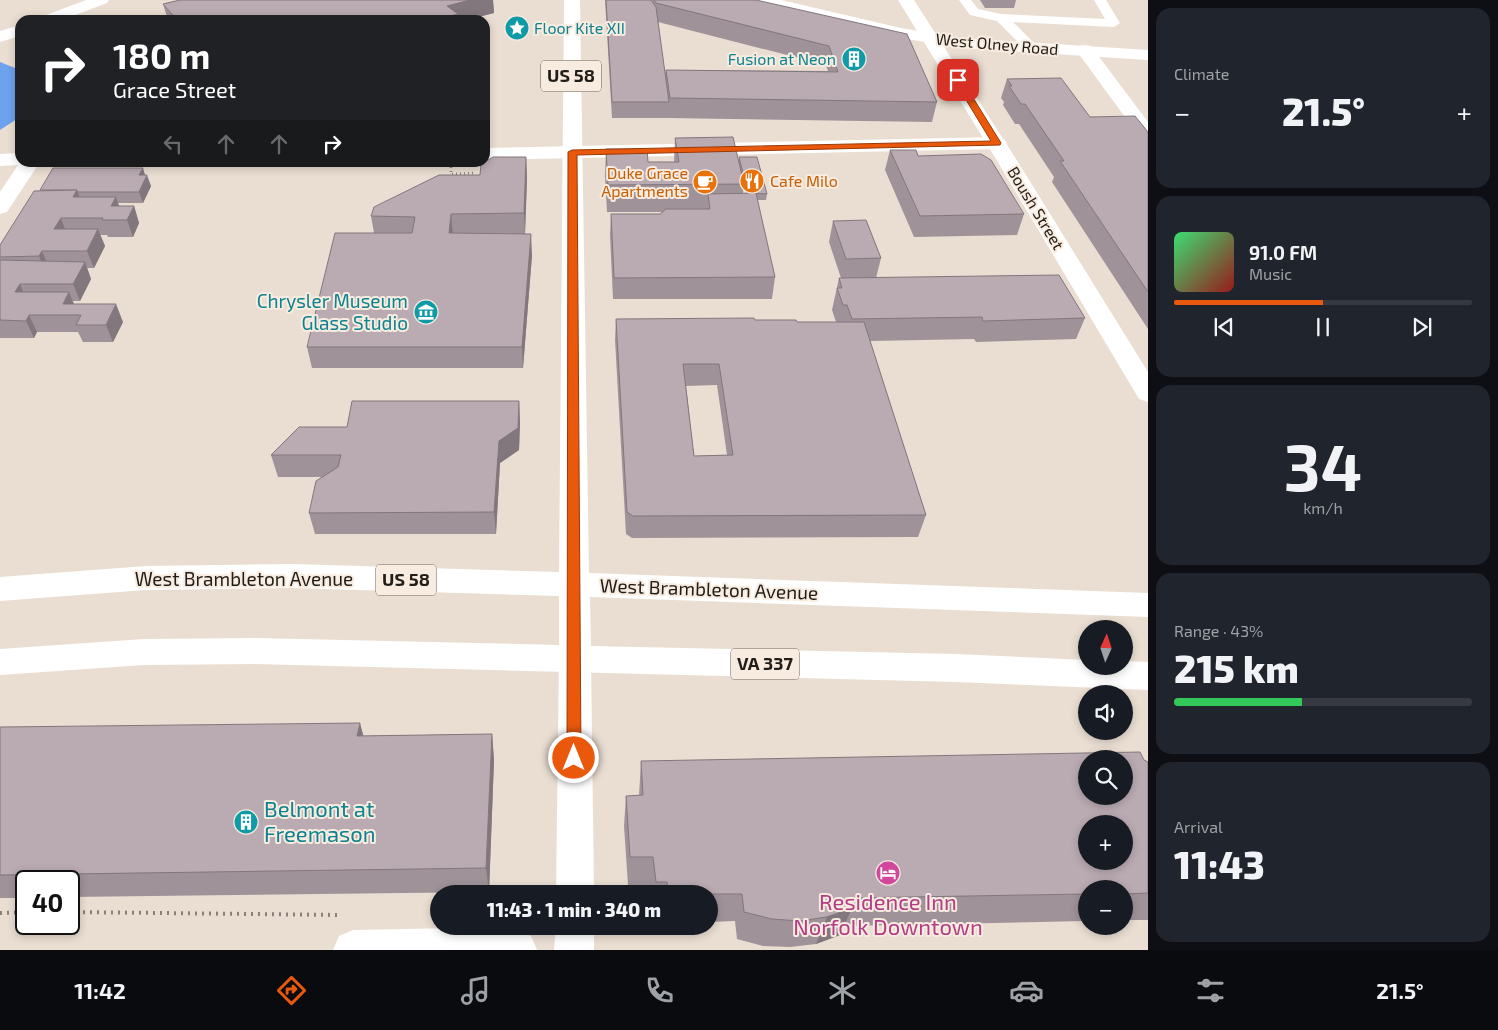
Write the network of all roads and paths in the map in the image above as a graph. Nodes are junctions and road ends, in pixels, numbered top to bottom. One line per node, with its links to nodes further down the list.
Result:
1 (101, 0): 8 (main road)
2 (572, 0): 20 (main road, US 58)
3 (760, 0): 13 (main road, West Olney Road)
4 (906, 0): 13 (main road, Boush Street)
5 (965, 0): 9 (lane)
6 (1100, 0): 10 (lane)
7 (1028, 6): 10 (lane)
8 (60, 15)
9 (1000, 18): 10 (lane); 15 (lane)
10 (1036, 19)
11 (15, 32): 12 (main road)
12 (0, 39): 14 (main road)
13 (932, 39): 15 (main road, West Olney Road); 19 (main road, Boush Street)
14 (15, 44)
15 (1030, 47): 16 (main road, West Olney Road)
16 (1085, 50): 17 (main road, West Olney Road); 18 (main road)
17 (1148, 55)
18 (1148, 135)
19 (997, 143): 20 (main road); 26 (main road, Boush Street)
20 (572, 152): 21 (main road); 28 (main road, US 58)
21 (490, 154)
22 (15, 159): 23 (main road)
23 (0, 160)
24 (27, 167): 25 (main road)
25 (0, 208)
26 (1141, 371): 27 (main road, Boush Street)
27 (1148, 393)
28 (575, 585): 29 (main road, West Brambleton Avenue / US 58); 30 (main road, West Brambleton Avenue); 31 (main road, US 58)
29 (0, 589)
30 (1148, 605)
31 (574, 659): 32 (main road); 33 (main road, VA 337); 34 (main road)
32 (0, 662)
33 (1148, 676)
34 (575, 885)
35 (15, 912): 36 (path)
36 (0, 913)
37 (80, 913): 38 (path)
38 (351, 932): 40 (main road)
39 (575, 935): 41 (main road)
40 (517, 950)
41 (574, 950)

